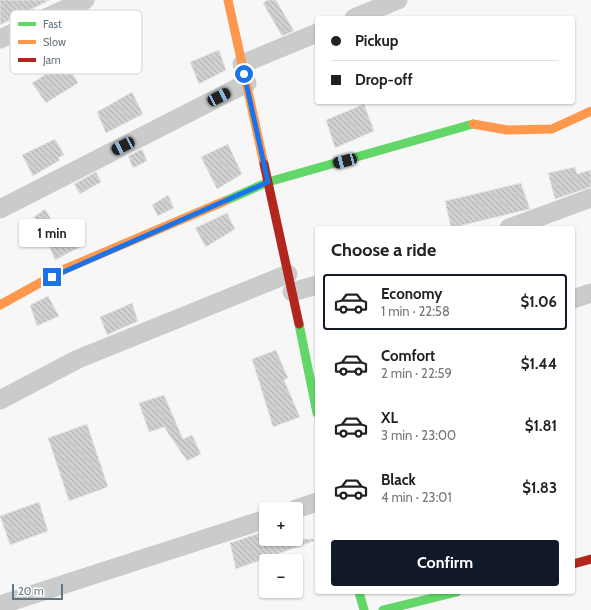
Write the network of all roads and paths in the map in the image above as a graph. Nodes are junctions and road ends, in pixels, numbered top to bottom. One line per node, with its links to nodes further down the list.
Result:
1 (85, 0): 4 (street)
2 (228, 0): 9 (street)
3 (398, 0): 5 (street)
4 (63, 10)
5 (359, 16)
6 (10, 34): 8 (street)
7 (315, 34): 9 (street)
8 (0, 39)
9 (242, 64): 10 (street)
10 (247, 83): 12 (street); 14 (street)
11 (591, 111): 12 (street)
12 (268, 182): 16 (street); 21 (street)
13 (591, 198): 15 (street)
14 (0, 209)
15 (514, 226)
16 (288, 274): 18 (street); 24 (street)
17 (315, 285): 18 (street)
18 (292, 292): 22 (street)
19 (591, 293): 20 (street)
20 (575, 298)
21 (0, 305)
22 (312, 361): 23 (street)
23 (315, 392)
24 (0, 400)
25 (315, 503): 26 (street)
26 (303, 507)
27 (259, 521): 32 (street)
28 (591, 559): 29 (street)
29 (575, 563)
30 (360, 594): 33 (street)
31 (449, 594): 34 (street)
32 (0, 605)
33 (364, 610)
34 (383, 610)

